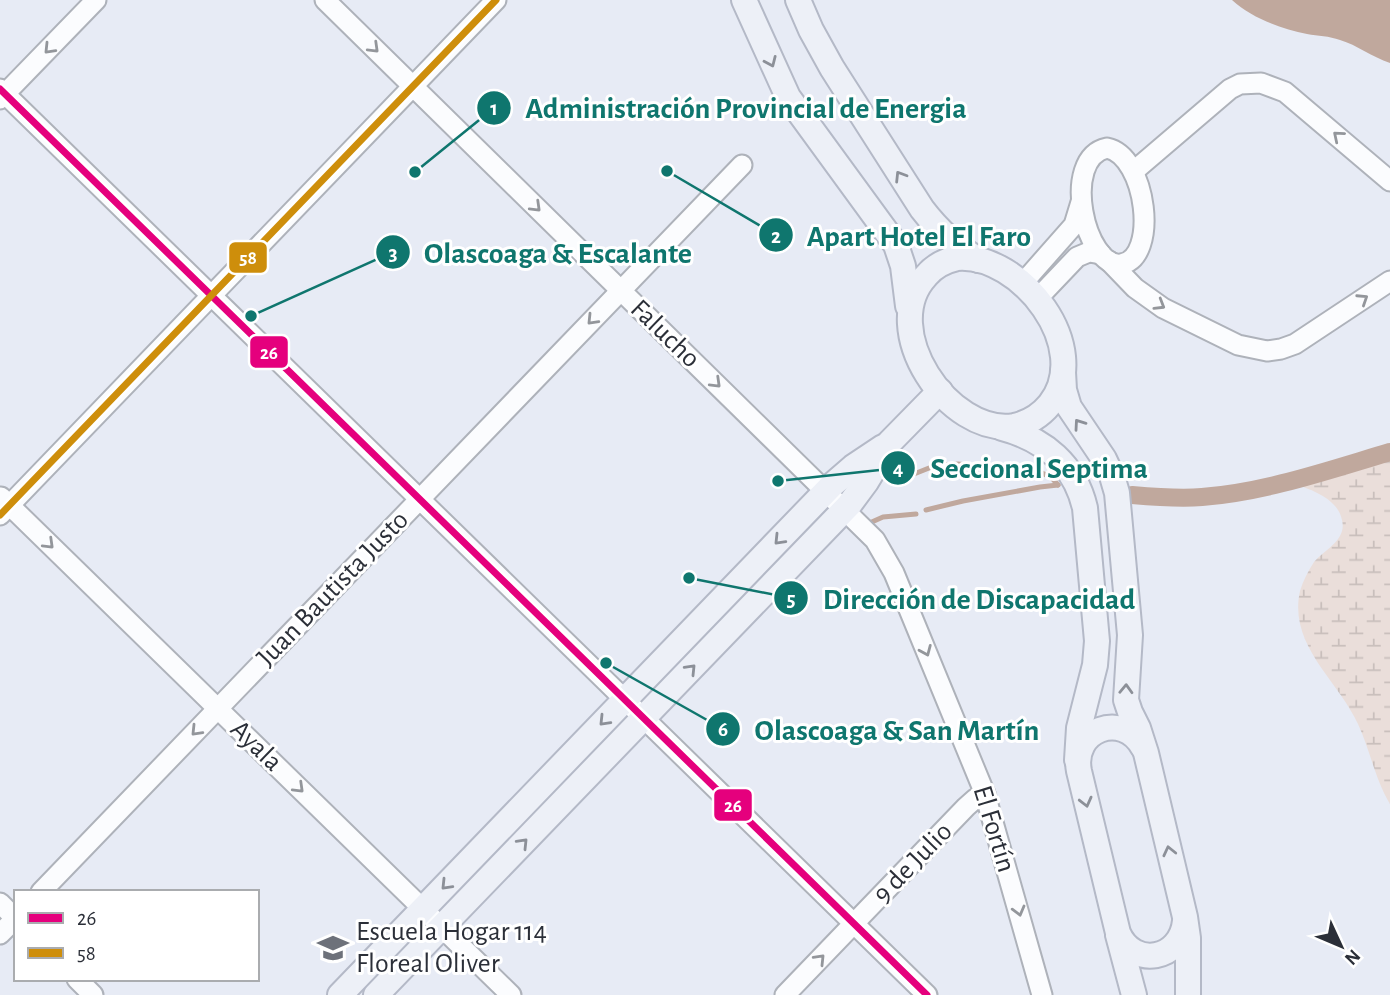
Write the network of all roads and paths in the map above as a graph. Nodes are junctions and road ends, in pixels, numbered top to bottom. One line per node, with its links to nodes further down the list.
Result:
1 (96, 0): 7 (street, one-way to 7)
2 (325, 0): 6 (street, Falucho, one-way to 6)
3 (496, 0): 6 (street)
4 (744, 0): 18 (main road, one-way to 18)
5 (798, 0): 13 (main road, one-way to 5)
6 (413, 86): 15 (street, Falucho, one-way to 15); 17 (street)
7 (2, 94): 17 (street)
8 (742, 165): 15 (street, Juan Bautista Justo)
9 (1134, 171): 10 (street, one-way to 9); 11 (street); 12 (street)
10 (1390, 180)
11 (1082, 201): 12 (street); 16 (street)
12 (1105, 257): 14 (street, one-way to 14); 16 (street)
13 (979, 260): 16 (main road); 18 (main road)
14 (1390, 281)
15 (621, 290): 23 (street, Falucho, one-way to 23); 24 (street, Juan Bautista Justo, one-way to 24)
16 (1030, 291): 19 (main road)
17 (211, 295): 24 (street); 25 (street)
18 (909, 317): 20 (main road)
19 (1063, 372): 21 (main road); 27 (main road, one-way to 19)
20 (940, 391): 21 (main road); 22 (main road)
21 (995, 426): 28 (main road)
22 (890, 442): 23 (main road); 26 (main road)
23 (826, 491): 26 (street, El Fortín); 29 (main road, one-way to 29)
24 (420, 499): 29 (street); 30 (street, Juan Bautista Justo)
25 (3, 505): 30 (street, Ayala, one-way to 30)
26 (845, 509): 31 (main road, one-way to 26); 34 (street, El Fortín, one-way to 34)
27 (1122, 539): 28 (main road); 32 (main road, one-way to 27)
28 (1088, 542): 33 (main road)
29 (625, 699): 31 (street); 37 (main road, one-way to 37)
30 (218, 709): 35 (street, Juan Bautista Justo, one-way to 35); 37 (street, Ayala, one-way to 37)
31 (643, 718): 41 (street); 42 (main road, one-way to 31)
32 (1146, 753): 33 (main road); 39 (main road, one-way to 32)
33 (1077, 761): 43 (main road, one-way to 43)
34 (985, 794): 41 (street, 9 de Julio); 52 (street, El Fortín, one-way to 52)
35 (43, 890)
36 (0, 904): 38 (street)
37 (423, 909): 42 (street, Ayala); 47 (main road)
38 (14, 916)
39 (1185, 917): 43 (main road); 54 (main road)
40 (14, 920): 44 (street)
41 (854, 924): 50 (street, 9 de Julio, one-way to 41); 51 (street)
42 (442, 927): 48 (main road); 49 (street, Ayala)
43 (1116, 928): 53 (main road)
44 (0, 934)
45 (79, 981): 46 (street)
46 (93, 995)
47 (340, 995)
48 (376, 995)
49 (511, 995)
50 (785, 995)
51 (927, 995)
52 (1042, 995)
53 (1134, 995)
54 (1188, 995)

